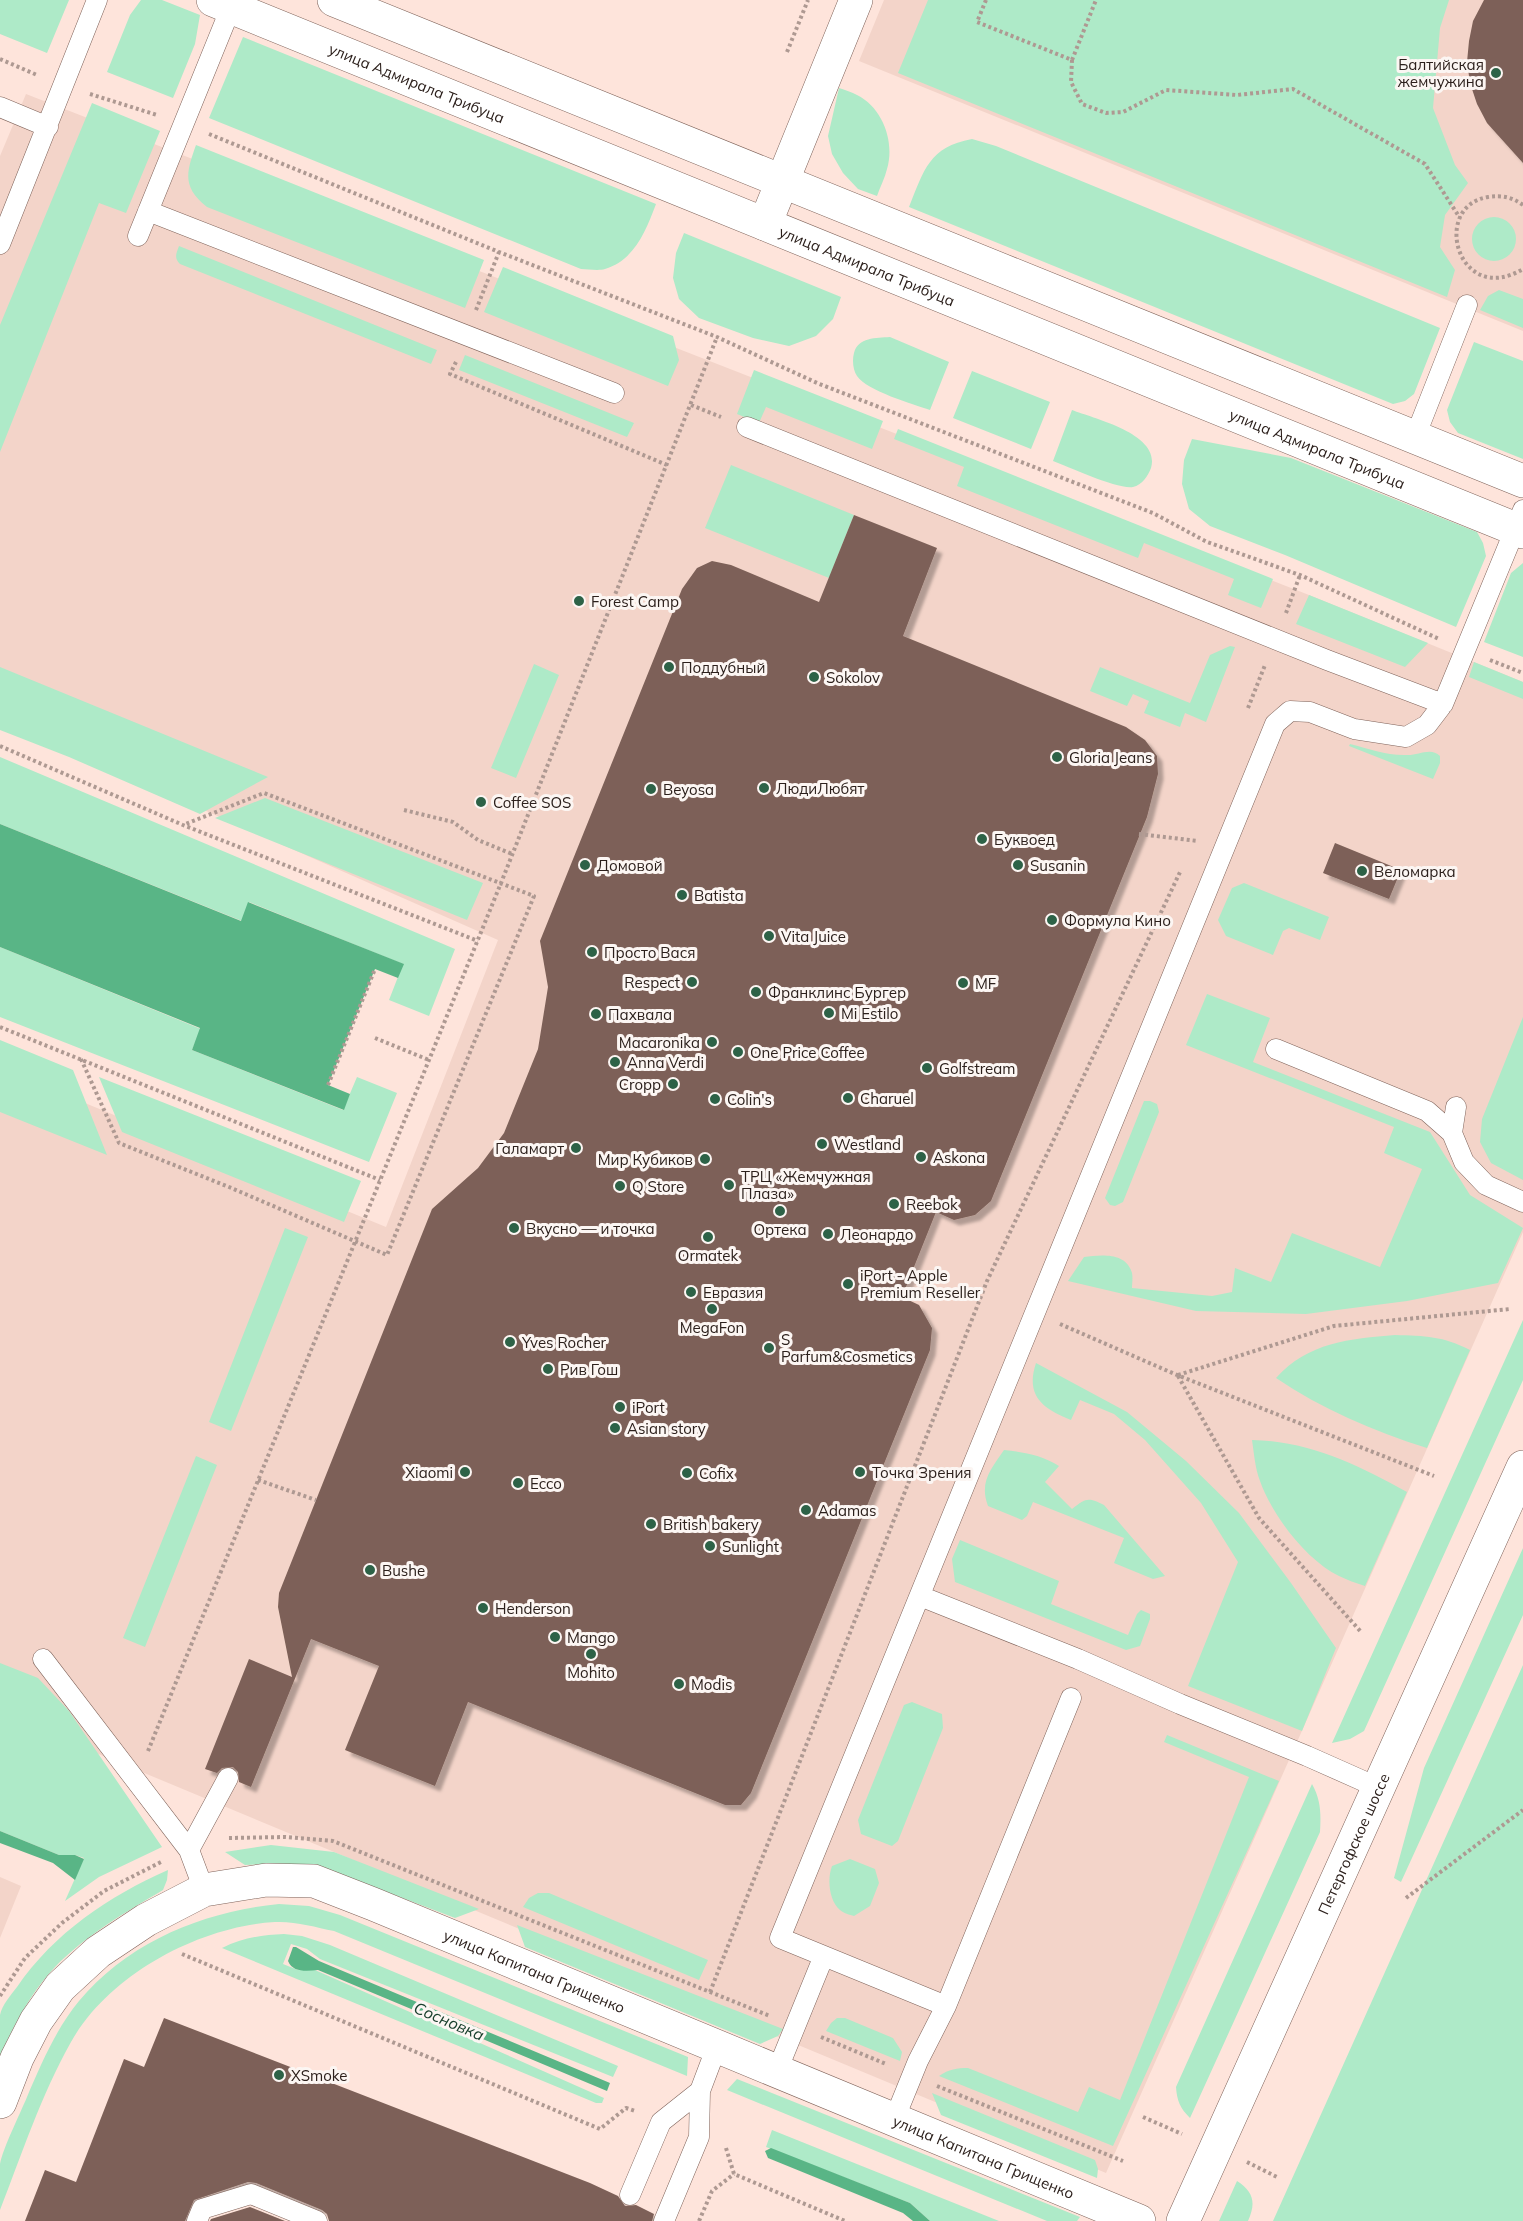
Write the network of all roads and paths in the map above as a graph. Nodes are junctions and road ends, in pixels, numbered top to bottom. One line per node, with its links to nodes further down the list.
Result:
1 (98, 0): 11 (lane)
2 (334, 0): 15 (street)
3 (808, 0): 8 (path)
4 (856, 0): 15 (street)
5 (986, 0): 10 (path)
6 (1096, 0): 10 (path)
7 (226, 3): 13 (lane); 19 (street, улица Адмирала Трибуца)
8 (788, 52)
9 (0, 59): 11 (path)
10 (1072, 60): 18 (path)
11 (63, 85): 13 (path); 14 (lane)
12 (0, 107): 14 (lane)
13 (184, 124): 17 (lane); 22 (path)
14 (48, 127): 21 (lane)
15 (783, 182): 19 (street); 30 (street)
16 (1523, 205): 18 (path)
17 (148, 212): 20 (lane); 28 (lane)
18 (1460, 219): 23 (path)
19 (765, 224): 33 (street, улица Адмирала Трибуца)
20 (138, 236)
21 (0, 244)
22 (499, 252): 25 (path); 26 (path)
23 (1523, 269)
24 (1467, 305): 30 (lane)
25 (476, 311)
26 (717, 337): 31 (path); 34 (path)
27 (450, 374): 31 (path)
28 (614, 393)
29 (747, 427): 35 (lane)
30 (1415, 437): 32 (street)
31 (667, 465): 47 (path)
32 (1523, 481)
33 (1520, 523): 36 (lane)
34 (1300, 575): 35 (path); 36 (path)
35 (1276, 638): 38 (lane); 39 (path)
36 (1465, 650): 37 (path); 38 (lane)
37 (1523, 673)
38 (1443, 704): 46 (lane)
39 (1246, 712)
40 (0, 746): 42 (path)
41 (404, 810): 47 (path)
42 (183, 825): 49 (path); 50 (path)
43 (1139, 834): 44 (path)
44 (1196, 840): 45 (path); 46 (path)
45 (1190, 851)
46 (1222, 851): 70 (lane)
47 (513, 854): 49 (path)
48 (1185, 861): 83 (path)
49 (501, 883): 50 (path); 62 (path)
50 (478, 942): 56 (path)
51 (375, 969): 57 (path)
52 (0, 1027): 55 (path)
53 (375, 1038): 56 (path)
54 (1276, 1049): 59 (lane)
55 (81, 1059): 60 (path); 62 (path)
56 (429, 1060): 60 (path)
57 (328, 1085)
58 (1456, 1107): 59 (lane)
59 (1452, 1133): 61 (lane)
60 (380, 1180): 62 (path)
61 (1523, 1202)
62 (355, 1242): 68 (path)
63 (1510, 1309): 65 (path)
64 (1053, 1321): 65 (path)
65 (1177, 1375): 67 (path); 71 (path)
66 (1523, 1467): 76 (street, Петергофское шоссе)
67 (1434, 1476)
68 (258, 1480): 69 (path); 75 (path)
69 (316, 1500)
70 (920, 1596): 76 (lane); 82 (lane)
71 (1362, 1633)
72 (43, 1659): 75 (lane)
73 (1071, 1698): 84 (lane)
74 (228, 1778): 78 (lane)
75 (135, 1782): 78 (lane)
76 (1379, 1788): 104 (street, Петергофское шоссе)
77 (1523, 1810): 80 (path)
78 (189, 1850): 79 (lane)
79 (204, 1890): 85 (street, улица Капитана Грищенко); 88 (street, улица Капитана Грищенко)
80 (1406, 1898)
81 (182, 1954): 89 (path)
82 (824, 1958): 84 (lane); 86 (lane)
83 (710, 1992)
84 (946, 2006): 91 (lane)
85 (717, 2046): 86 (street, улица Капитана Грищенко); 87 (lane)
86 (777, 2071): 91 (street, улица Капитана Грищенко)
87 (700, 2091): 97 (lane); 100 (lane)
88 (0, 2102)
89 (620, 2112)
90 (1143, 2117): 92 (path)
91 (894, 2120): 103 (street, улица Капитана Грищенко)
92 (1182, 2134)
93 (726, 2149): 95 (path)
94 (1246, 2162): 96 (path)
95 (734, 2174): 101 (path); 102 (path)
96 (1279, 2178)
97 (630, 2194)
98 (197, 2221): 99 (lane)
99 (317, 2221)
100 (663, 2221)
101 (699, 2221)
102 (845, 2221)
103 (1139, 2221)
104 (1183, 2221)

